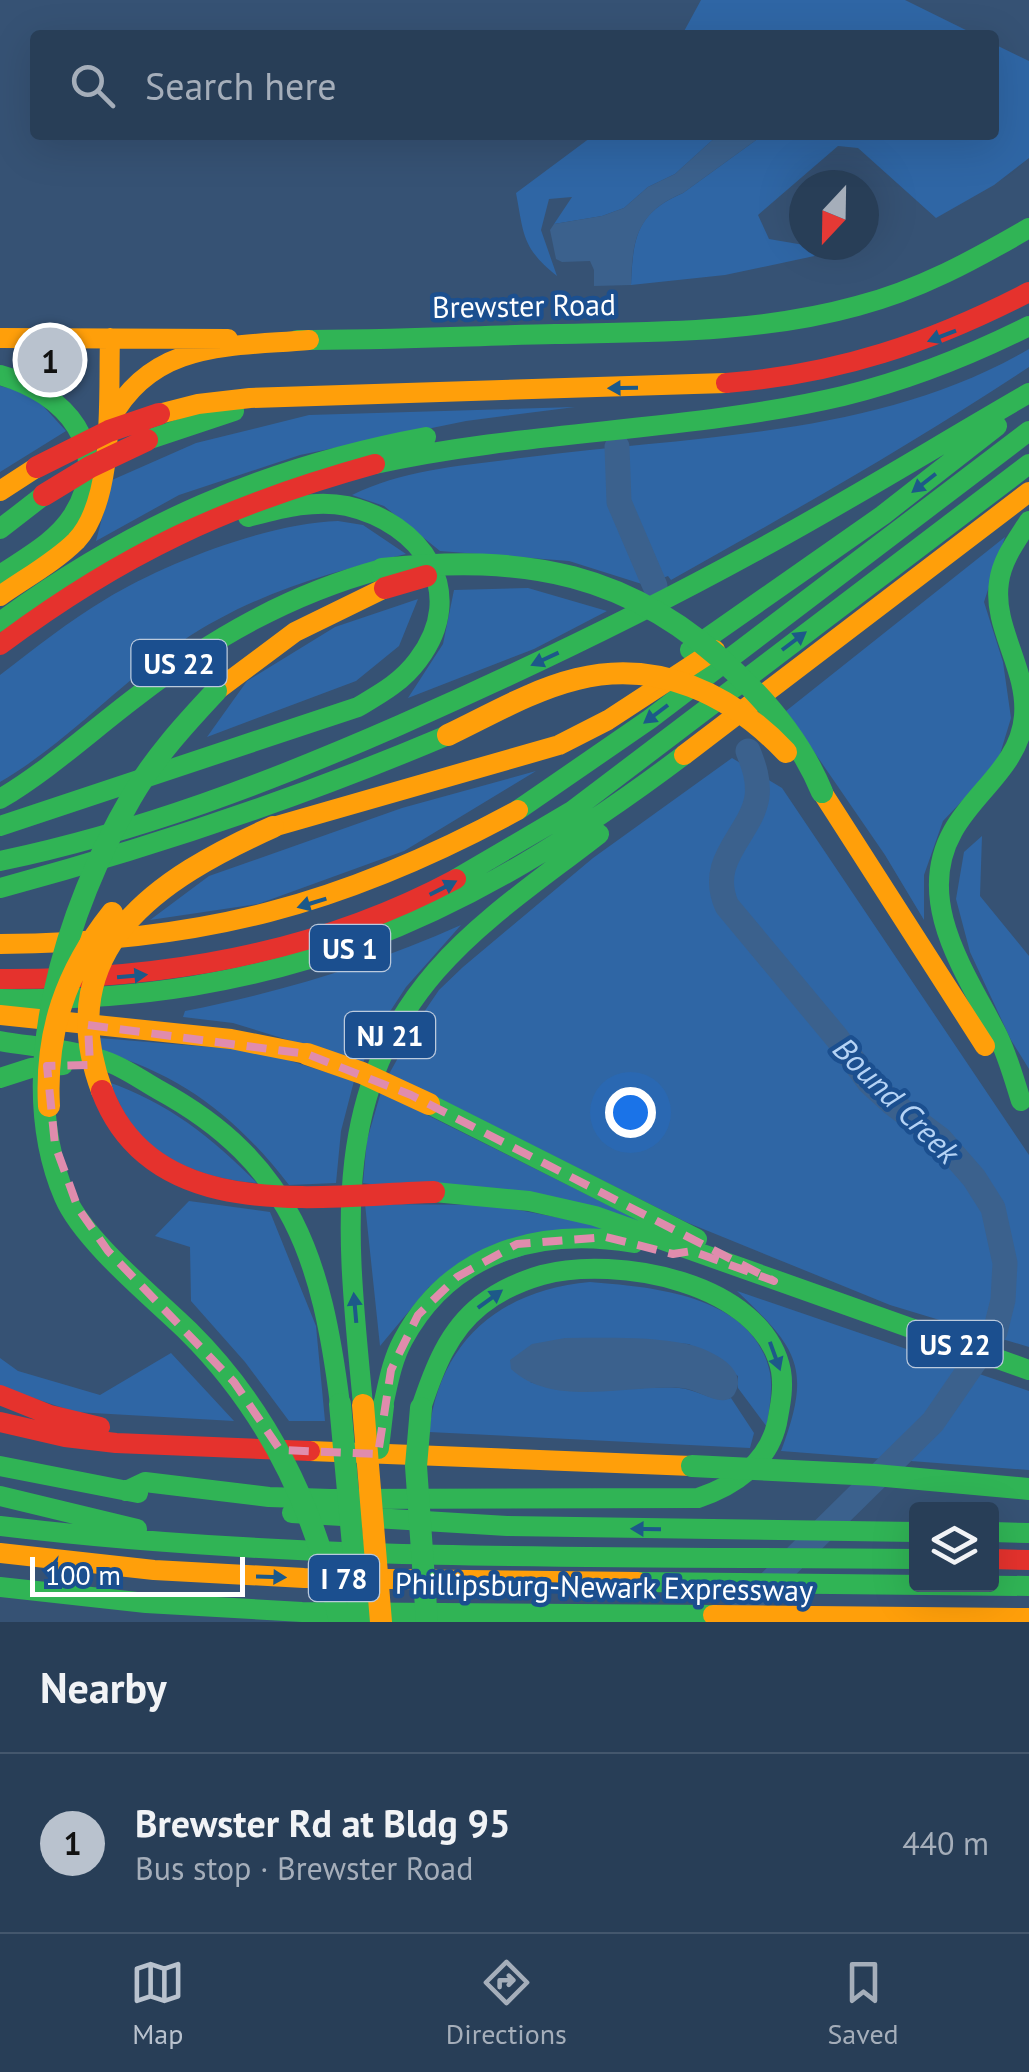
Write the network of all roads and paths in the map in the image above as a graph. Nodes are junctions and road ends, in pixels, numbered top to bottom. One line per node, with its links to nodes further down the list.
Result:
1 (1029, 228): 6 (main road, Brewster Road)
2 (1029, 292): 8 (main road, one-way to 8)
3 (1029, 326): 11 (main road)
4 (0, 338): 5 (main road, Brewster Road)
5 (110, 338): 6 (main road, Brewster Road); 13 (main road)
6 (309, 340): 13 (main road)
7 (0, 375): 21 (main road)
8 (343, 394): 15 (main road, bridge); 19 (main road, bridge)
9 (1029, 394): 26 (main road, one-way to 26)
10 (1029, 402): 28 (main road, one-way to 28)
11 (714, 417): 20 (main road); 24 (main road)
12 (1029, 431): 17 (main road)
13 (105, 440): 23 (main road)
14 (1029, 464): 36 (main road, one-way to 14)
15 (0, 491)
16 (1029, 492): 27 (main road, US 1)
17 (929, 507): 28 (main road); 35 (main road, one-way to 35)
18 (1029, 520): 42 (main road)
19 (0, 529)
20 (162, 540): 25 (main road); 32 (main road)
21 (0, 575)
22 (383, 579): 29 (main road, bridge); 30 (main road, US 22); 43 (main road, bridge)
23 (0, 596)
24 (0, 622)
25 (0, 645)
26 (498, 681): 32 (main road); 33 (main road)
27 (660, 774): 37 (main road, US 1); 48 (main road, NJ 21, one-way to 27)
28 (427, 782): 31 (main road)
29 (822, 792): 34 (main road, bridge); 42 (main road)
30 (0, 799)
31 (273, 827): 43 (main road, bridge); 44 (main road, bridge)
32 (0, 828)
33 (0, 860)
34 (0, 888)
35 (0, 944)
36 (0, 979)
37 (0, 999)
38 (0, 1015): 45 (main road, US 22, bridge)
39 (0, 1042): 40 (main road)
40 (131, 1076): 41 (main road); 48 (main road)
41 (0, 1078)
42 (1025, 1107)
43 (108, 1251): 68 (main road, bridge)
44 (692, 1251): 45 (main road); 48 (main road)
45 (774, 1280): 46 (main road, US 22)
46 (1029, 1370)
47 (0, 1395): 50 (main road)
48 (362, 1405): 69 (main road, bridge); 70 (main road, bridge)
49 (0, 1422): 50 (main road)
50 (248, 1448): 52 (main road, bridge)
51 (0, 1466): 53 (main road, Phillipsburg-Newark Expressway / I 78)
52 (1029, 1489)
53 (126, 1490): 56 (main road, Phillipsburg-Newark Expressway / I 78, one-way to 53); 71 (main road, one-way to 53, bridge)
54 (0, 1496): 59 (main road)
55 (0, 1526): 59 (main road, Phillipsburg-Newark Expressway / I 78)
56 (909, 1532)
57 (999, 1532): 58 (main road)
58 (1029, 1533)
59 (220, 1548): 61 (main road, Phillipsburg-Newark Expressway / I 78)
60 (0, 1554): 64 (main road, Phillipsburg-Newark Expressway / I 78, one-way to 64)
61 (909, 1558)
62 (999, 1560): 63 (main road)
63 (1029, 1560)
64 (1029, 1586)
65 (0, 1587): 66 (main road, Phillipsburg-Newark Expressway / I 78)
66 (847, 1619): 67 (main road, Phillipsburg-Newark Expressway / I 78); 72 (main road)
67 (1028, 1620)
68 (340, 1622)
69 (360, 1622)
70 (381, 1622)
71 (427, 1622)
72 (808, 1622)

